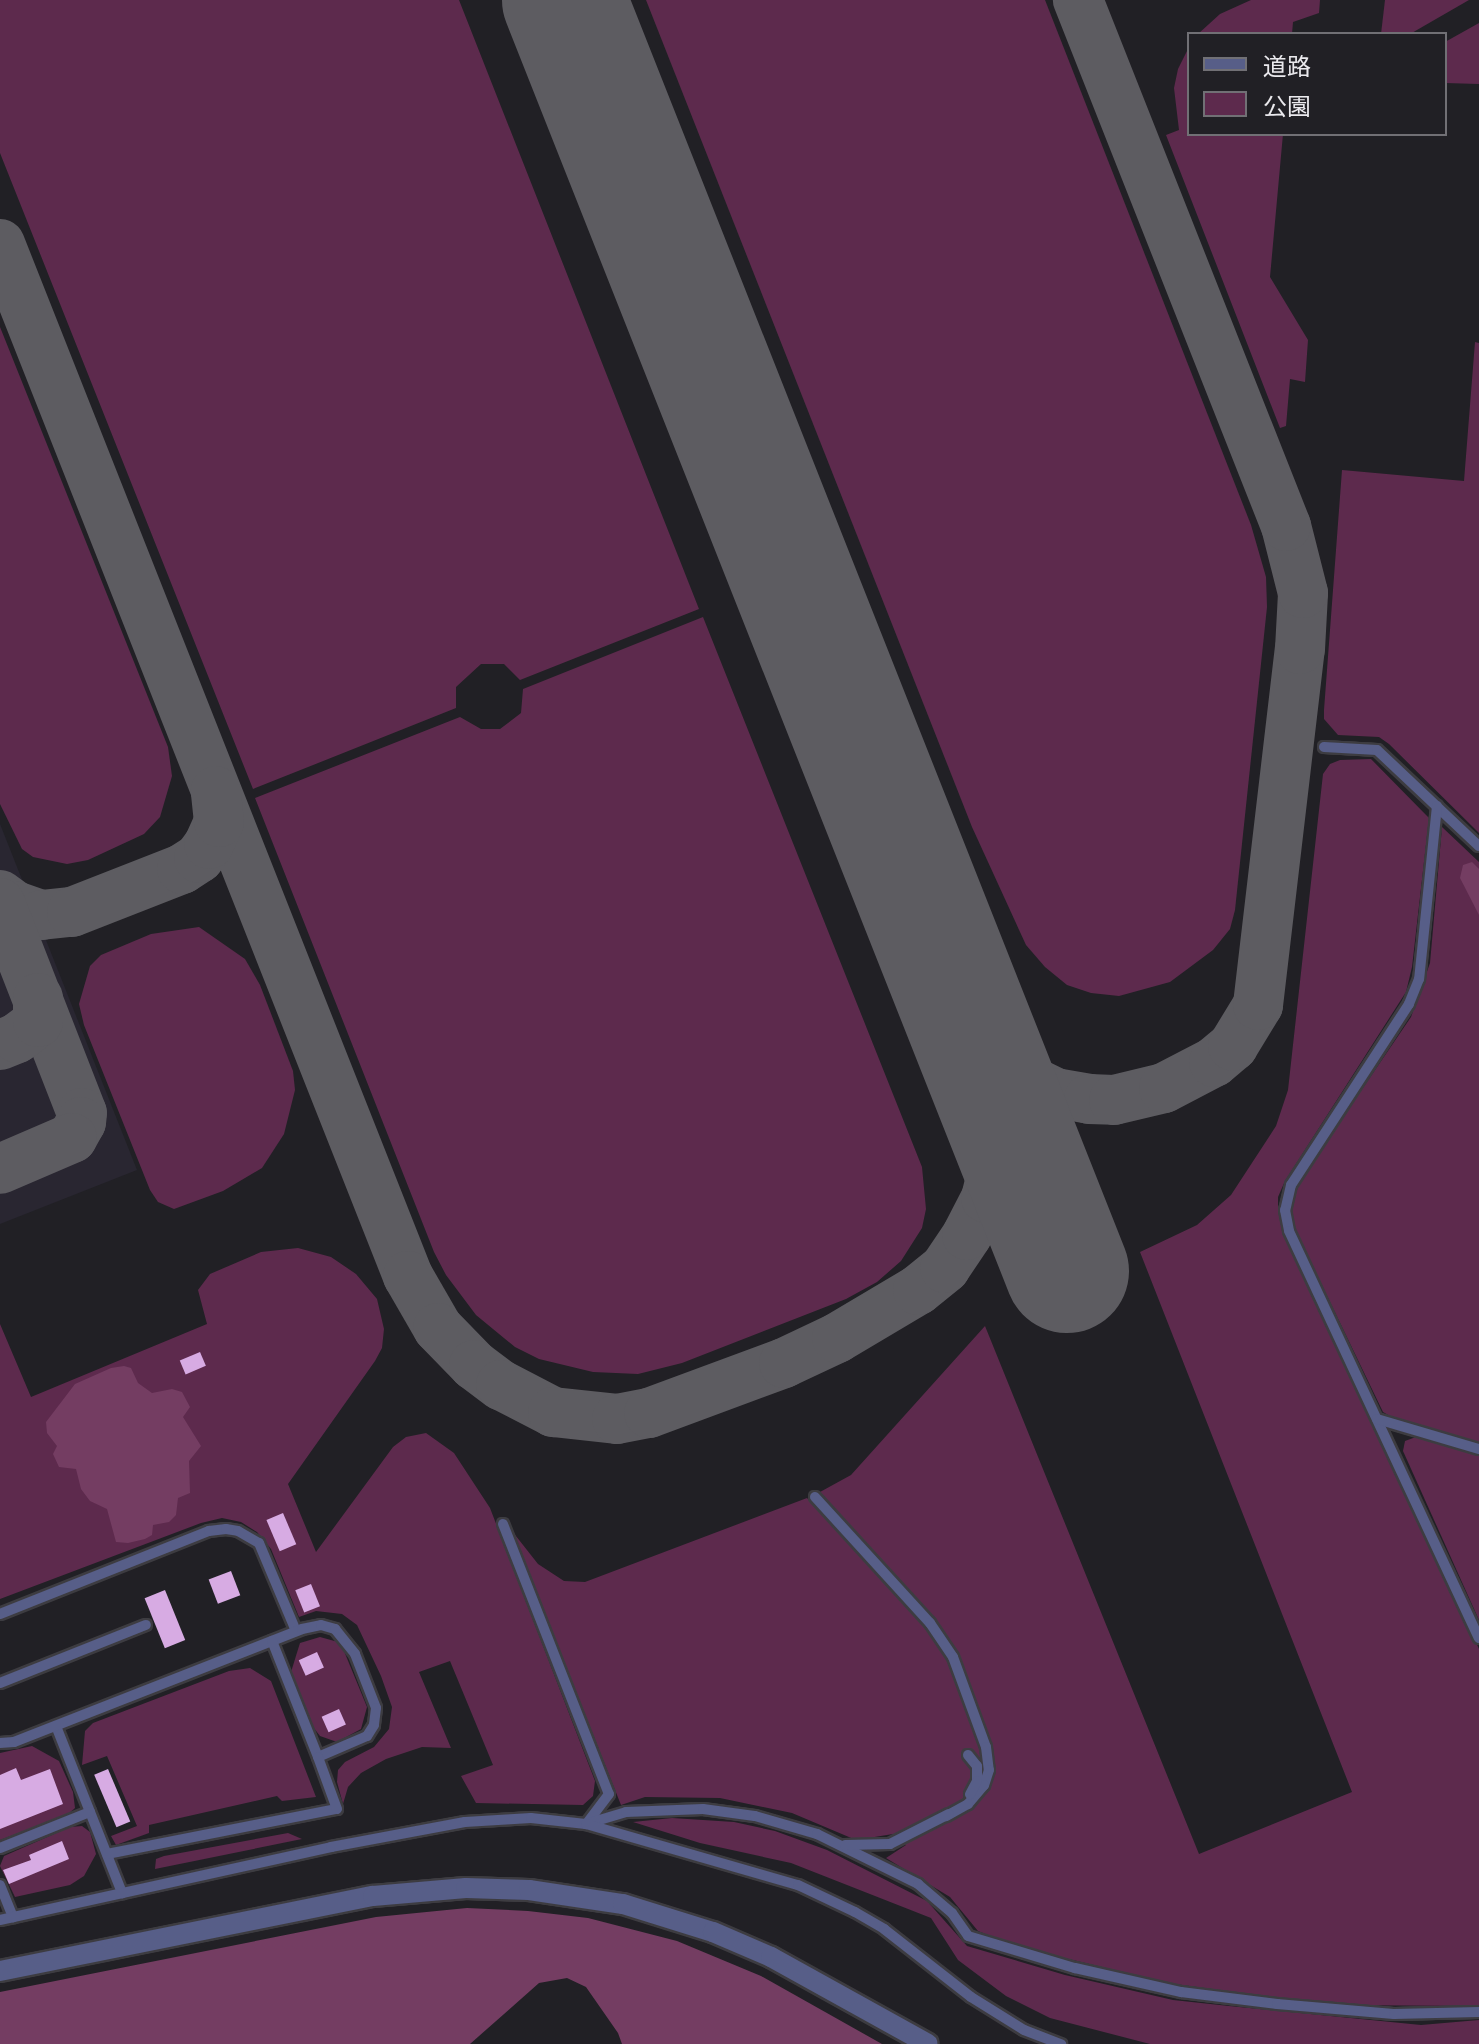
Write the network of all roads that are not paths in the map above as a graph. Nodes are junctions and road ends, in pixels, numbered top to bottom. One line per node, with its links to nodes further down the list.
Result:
1 (1324, 747): 2 (lane)
2 (1437, 806): 3 (lane); 4 (lane)
3 (1479, 846)
4 (1377, 1419): 5 (lane); 11 (lane)
5 (1479, 1449)
6 (815, 1497): 19 (lane)
7 (503, 1524): 20 (lane)
8 (0, 1614): 10 (lane)
9 (146, 1625): 13 (lane)
10 (296, 1631): 12 (lane); 17 (lane)
11 (1479, 1638)
12 (272, 1641): 14 (lane); 17 (lane)
13 (0, 1683)
14 (56, 1726): 15 (lane); 18 (lane)
15 (0, 1743)
16 (968, 1755): 19 (lane)
17 (318, 1757): 23 (lane)
18 (90, 1812): 22 (lane); 23 (lane)
19 (946, 1816): 21 (lane)
20 (586, 1824): 21 (lane); 25 (lane); 31 (lane)
21 (836, 1844): 29 (lane)
22 (0, 1848)
23 (107, 1854): 25 (lane)
24 (0, 1885): 26 (lane)
25 (122, 1893): 26 (lane)
26 (13, 1917): 27 (lane)
27 (0, 1920)
28 (0, 1971): 30 (street)
29 (1479, 2012)
30 (928, 2044)
31 (1061, 2044)

